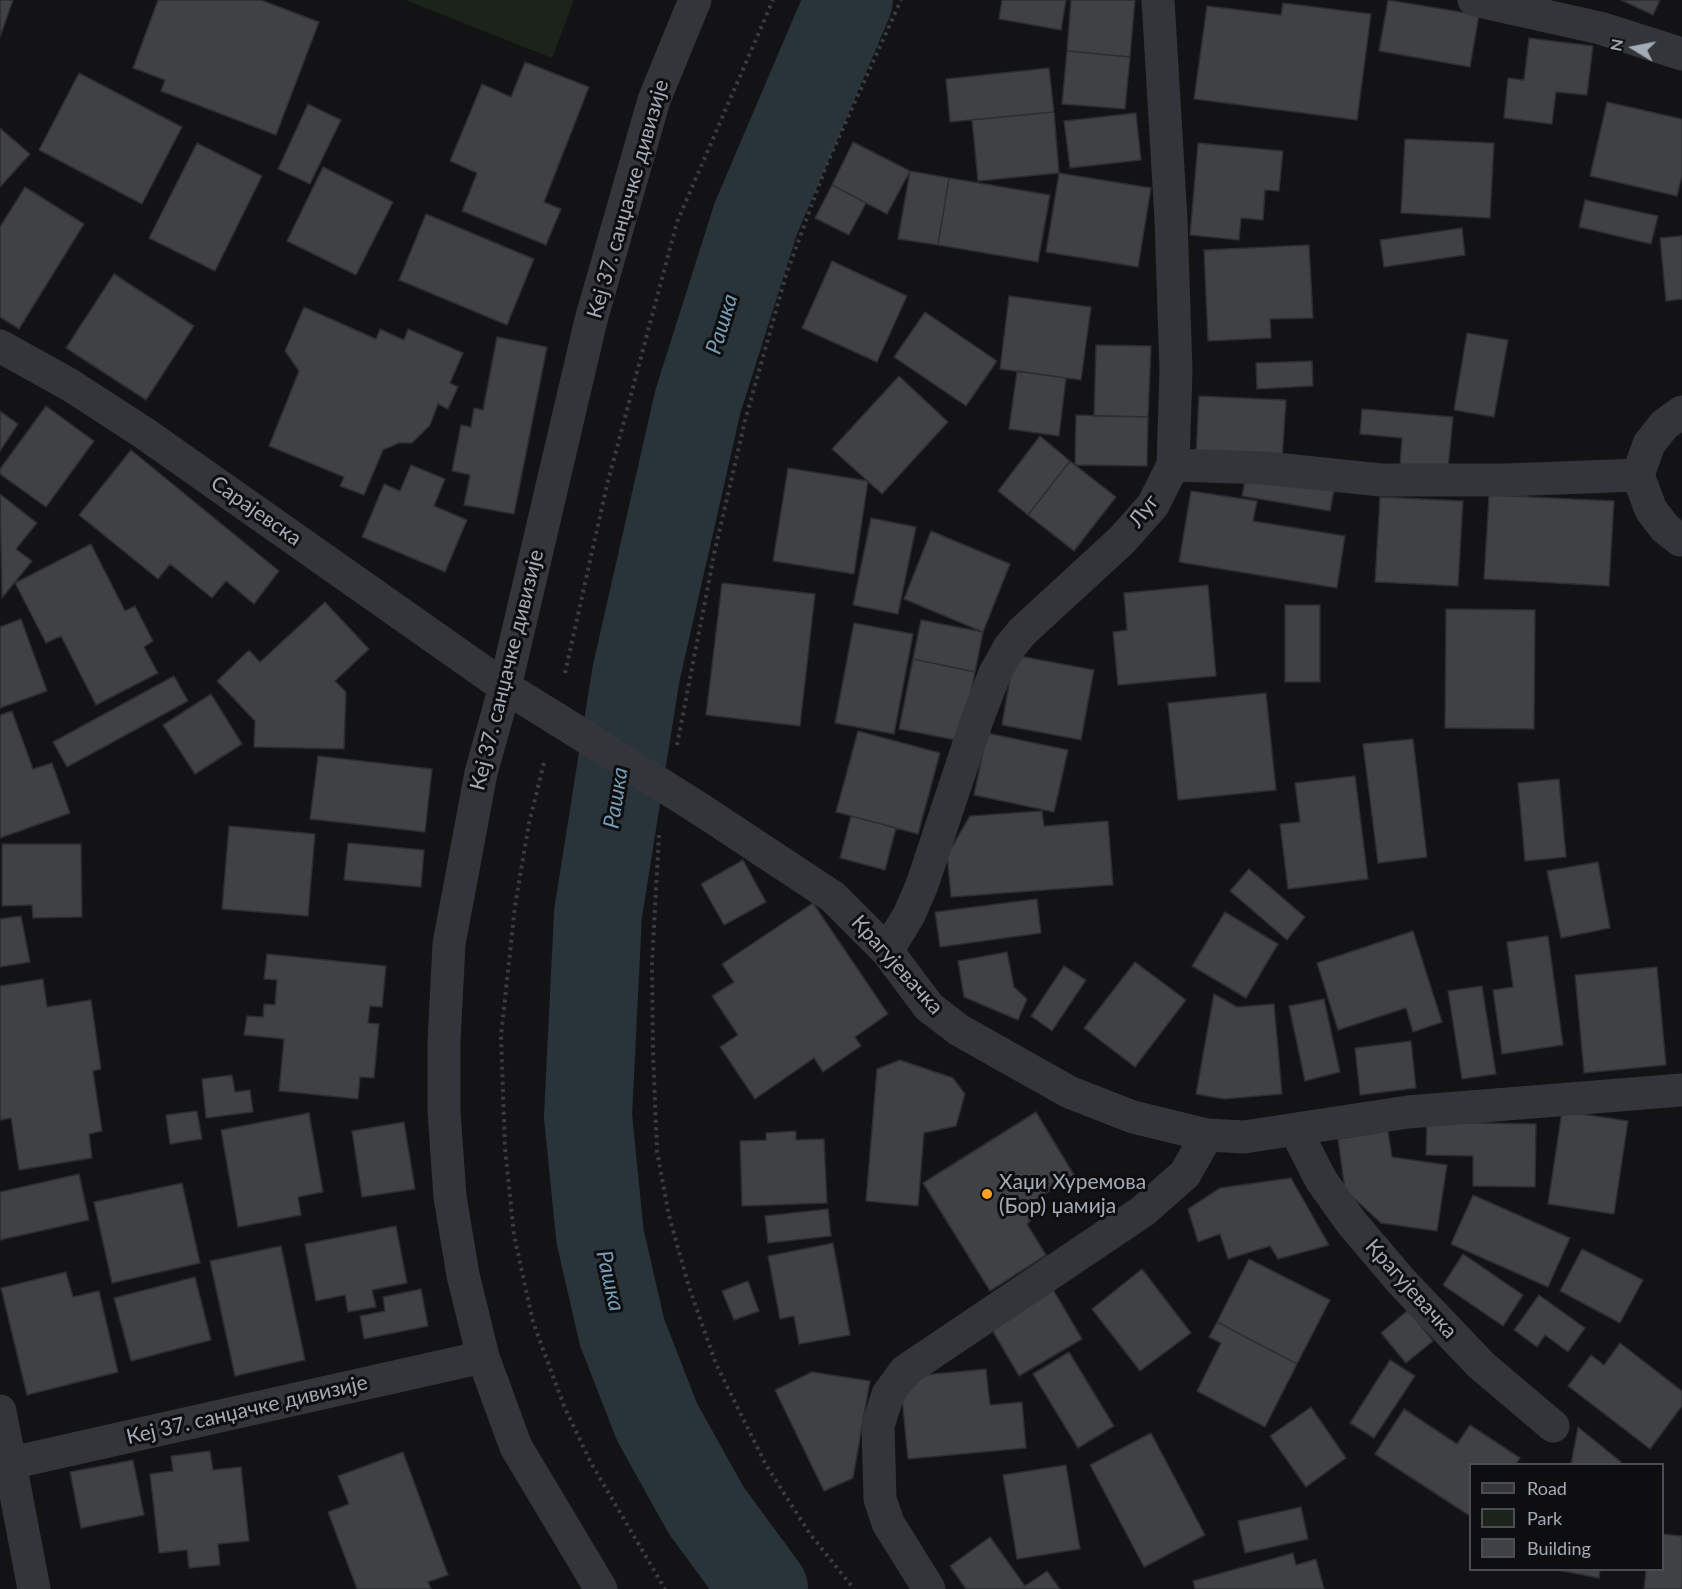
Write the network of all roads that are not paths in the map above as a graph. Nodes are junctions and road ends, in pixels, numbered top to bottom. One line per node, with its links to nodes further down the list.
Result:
1 (695, 0): 10 (street, Кеј 37. санџачке дивизије)
2 (1158, 0): 7 (street, Луг)
3 (1474, 0): 4 (street)
4 (1682, 54)
5 (0, 346): 10 (street, Сарајевска)
6 (1682, 412): 8 (street)
7 (1173, 465): 8 (street); 12 (street, Луг)
8 (1638, 475): 9 (street)
9 (1680, 540)
10 (505, 687): 11 (street, Сарајевска); 16 (street, Кеј 37. санџачке дивизије)
11 (555, 718): 12 (street, Крагујевачка, bridge)
12 (887, 951): 15 (street, Крагујевачка)
13 (1682, 1090): 14 (street, Крагујевачка)
14 (1296, 1131): 15 (street, Крагујевачка); 18 (street, Крагујевачка)
15 (1207, 1135): 22 (street)
16 (483, 1357): 19 (street, Кеј 37. санџачке дивизије); 21 (street, Кеј 37. санџачке дивизије)
17 (0, 1411): 19 (street)
18 (1553, 1426)
19 (11, 1463): 20 (street)
20 (34, 1589)
21 (601, 1589)
22 (929, 1589)

